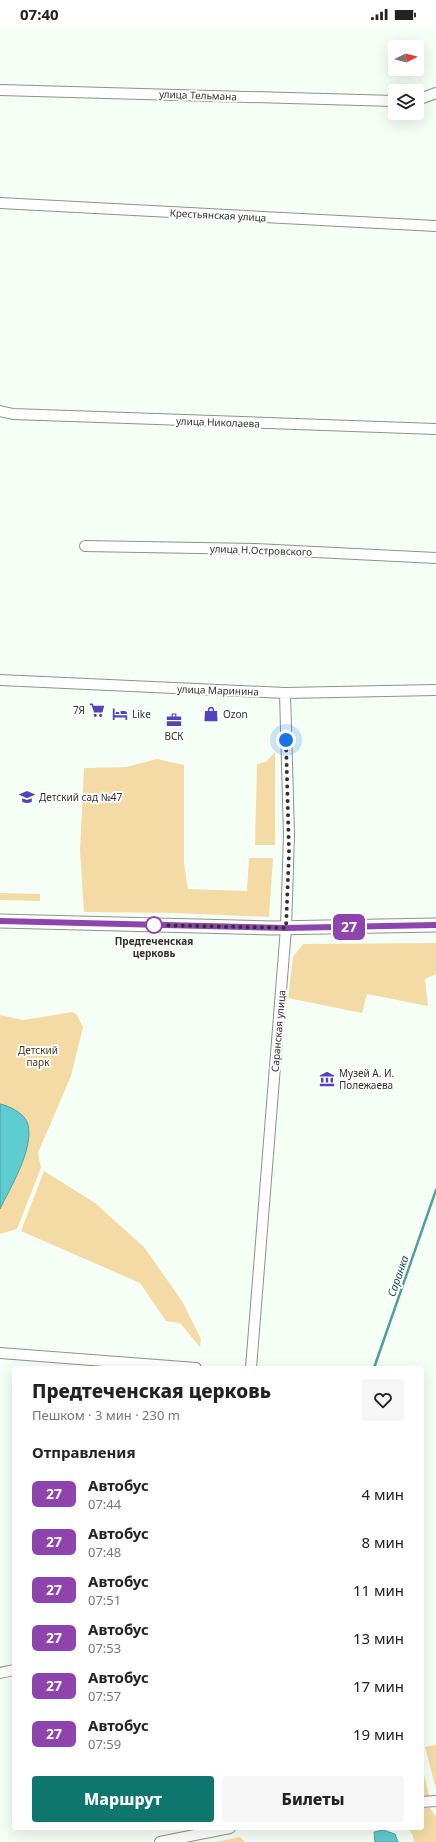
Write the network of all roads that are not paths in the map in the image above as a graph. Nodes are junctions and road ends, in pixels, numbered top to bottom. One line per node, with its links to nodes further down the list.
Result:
1 (0, 90): 4 (street, улица Тельмана)
2 (436, 93): 3 (street)
3 (424, 97)
4 (388, 100)
5 (0, 203): 6 (street, Крестьянская улица)
6 (436, 226)
7 (0, 411): 8 (street, улица Николаева)
8 (436, 429)
9 (86, 546): 10 (street, улица Н.Островского)
10 (436, 558)
11 (0, 680): 13 (street, улица Маринина)
12 (436, 690): 13 (street, улица Маринина)
13 (285, 693): 16 (street, Саранская улица)
14 (0, 921): 16 (main road)
15 (436, 925): 16 (main road)
16 (286, 928): 19 (street, Саранская улица)
17 (0, 1353): 18 (street)
18 (170, 1366)
19 (251, 1366)
20 (12, 1670): 21 (street)
21 (0, 1673)
22 (436, 1801): 23 (street)
23 (424, 1802)
24 (220, 1830): 25 (street)
25 (160, 1842)

